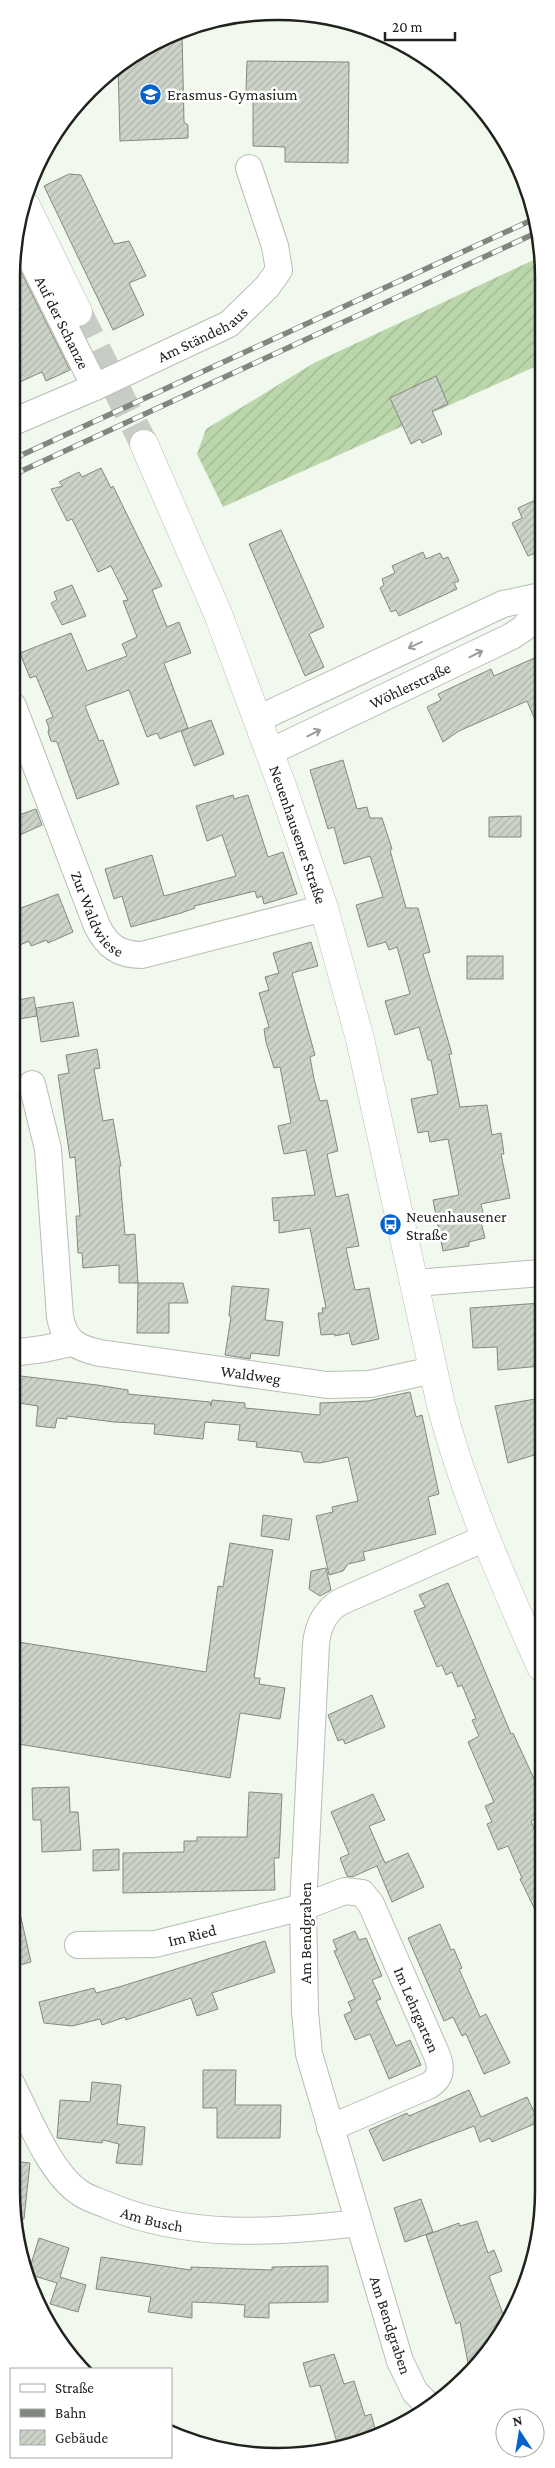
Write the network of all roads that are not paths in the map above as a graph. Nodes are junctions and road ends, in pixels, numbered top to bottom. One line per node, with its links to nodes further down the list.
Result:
1 (249, 168): 5 (street, Am Ständehaus)
2 (29, 212): 4 (main road, Auf der Schanze)
3 (22, 242): 5 (street, Auf der Schanze)
4 (78, 312)
5 (96, 387): 6 (street, Am Ständehaus)
6 (20, 419)
7 (144, 444): 10 (main road, Neuenhausener Straße)
8 (535, 597): 10 (street, one-way to 10)
9 (535, 614): 12 (street, Wöhlerstraße, one-way to 9)
10 (258, 718): 12 (main road, Neuenhausener Straße)
11 (20, 724): 13 (street, Zur Waldwiese)
12 (270, 752): 13 (main road, Neuenhausener Straße)
13 (324, 908): 16 (main road, Neuenhausener Straße)
14 (32, 1084): 17 (street)
15 (535, 1273): 16 (street)
16 (415, 1283): 19 (main road, Neuenhausener Straße)
17 (71, 1342): 18 (street); 19 (street, Waldweg)
18 (20, 1352)
19 (433, 1370): 20 (main road, Neuenhausener Straße)
20 (485, 1538): 21 (main road, Neuenhausener Straße); 22 (street, Am Bendgraben)
21 (535, 1651)
22 (303, 1907): 23 (street, Im Ried); 25 (street, Am Bendgraben); 25 (street, Im Lehrgarten)
23 (78, 1945)
24 (20, 2100): 26 (street, Am Busch)
25 (330, 2128): 26 (street, Am Bendgraben)
26 (358, 2223): 27 (street, Am Bendgraben)
27 (425, 2402)

